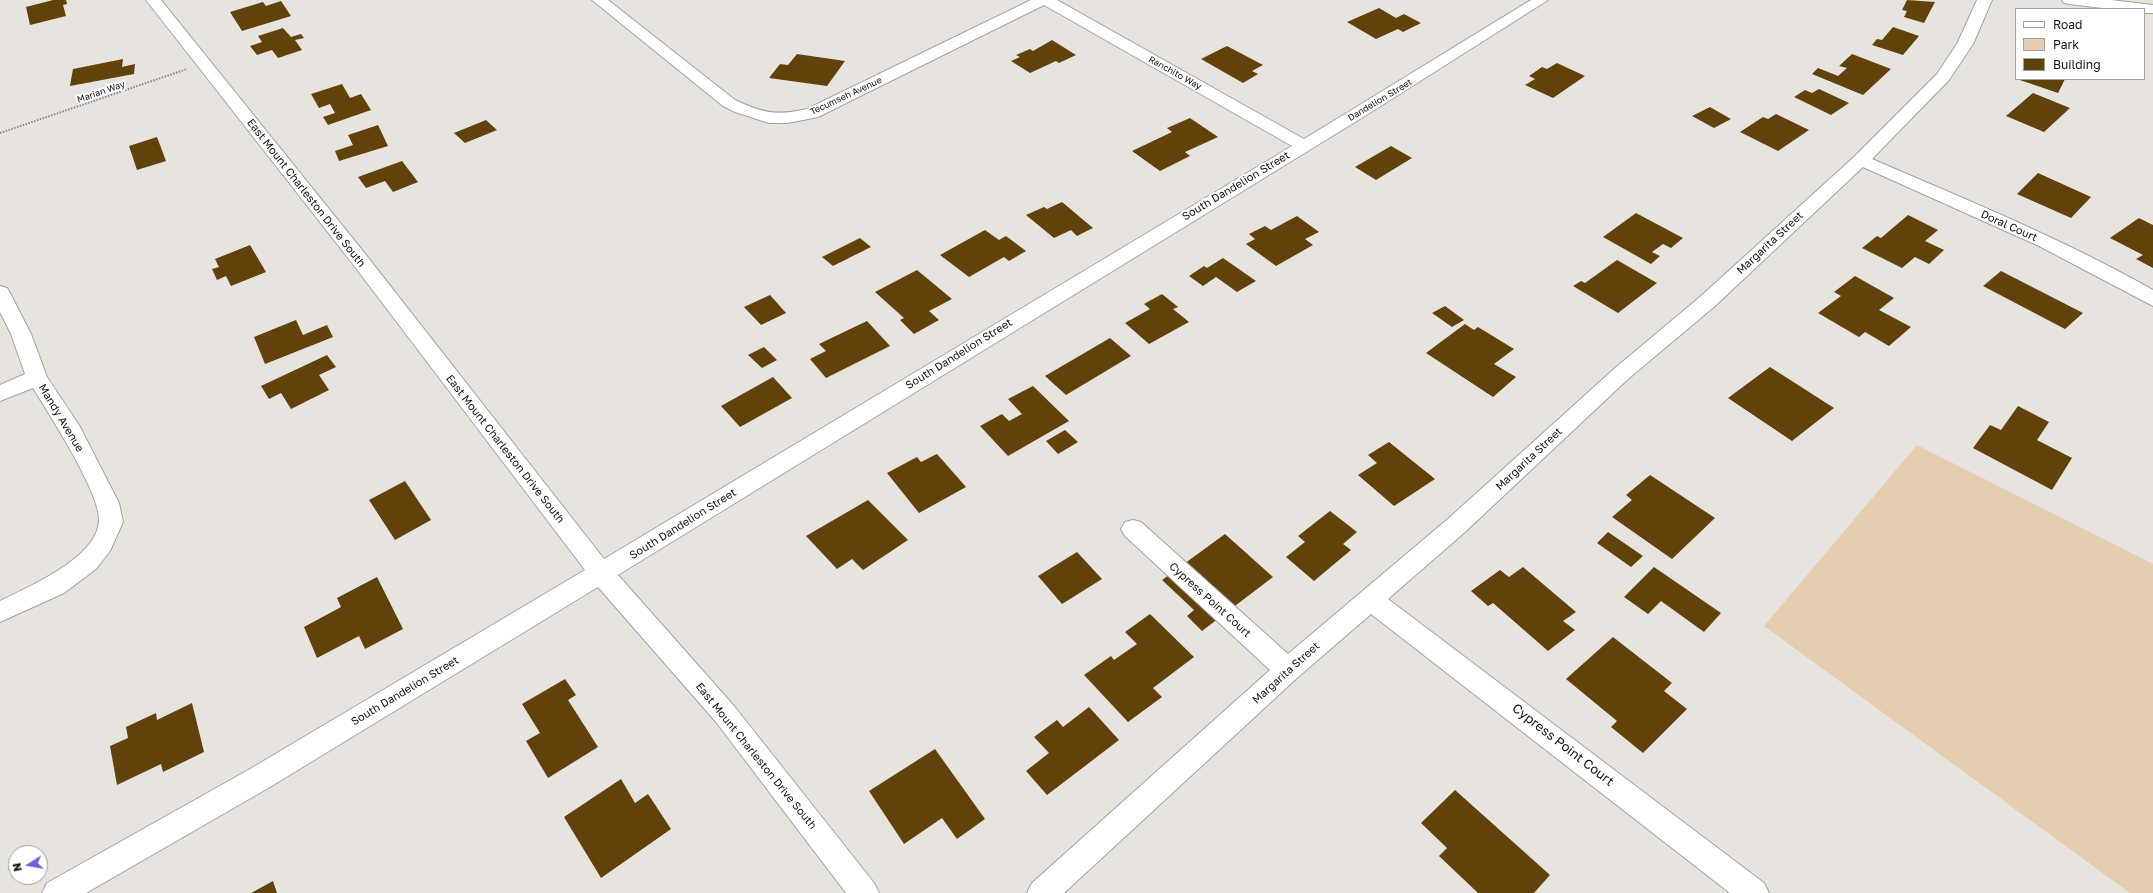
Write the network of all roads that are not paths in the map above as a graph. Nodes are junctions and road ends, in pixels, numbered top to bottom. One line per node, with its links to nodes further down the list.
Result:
1 (153, 0): 15 (street, East Mount Charleston Drive South)
2 (599, 0): 3 (street, Tecumseh Avenue)
3 (1044, 0): 8 (street, Ranchito Way)
4 (1541, 0): 8 (street, Dandelion Street)
5 (1985, 0): 9 (street, Margarita Street)
6 (2070, 0): 7 (street)
7 (2136, 8)
8 (1304, 146): 15 (street, South Dandelion Street)
9 (1861, 160): 11 (street, Doral Court); 16 (street, Margarita Street)
10 (0, 293): 12 (street, Mandy Avenue)
11 (2153, 298)
12 (37, 378): 13 (street); 17 (street, Mandy Avenue)
13 (0, 392)
14 (1133, 529): 18 (street, Cypress Point Court)
15 (602, 574): 19 (street, South Dandelion Street); 20 (street, East Mount Charleston Drive South)
16 (1370, 599): 18 (street, Margarita Street); 22 (street, Cypress Point Court)
17 (0, 612)
18 (1288, 670): 21 (street, Margarita Street)
19 (56, 893)
20 (864, 893)
21 (1042, 893)
22 (1754, 893)

